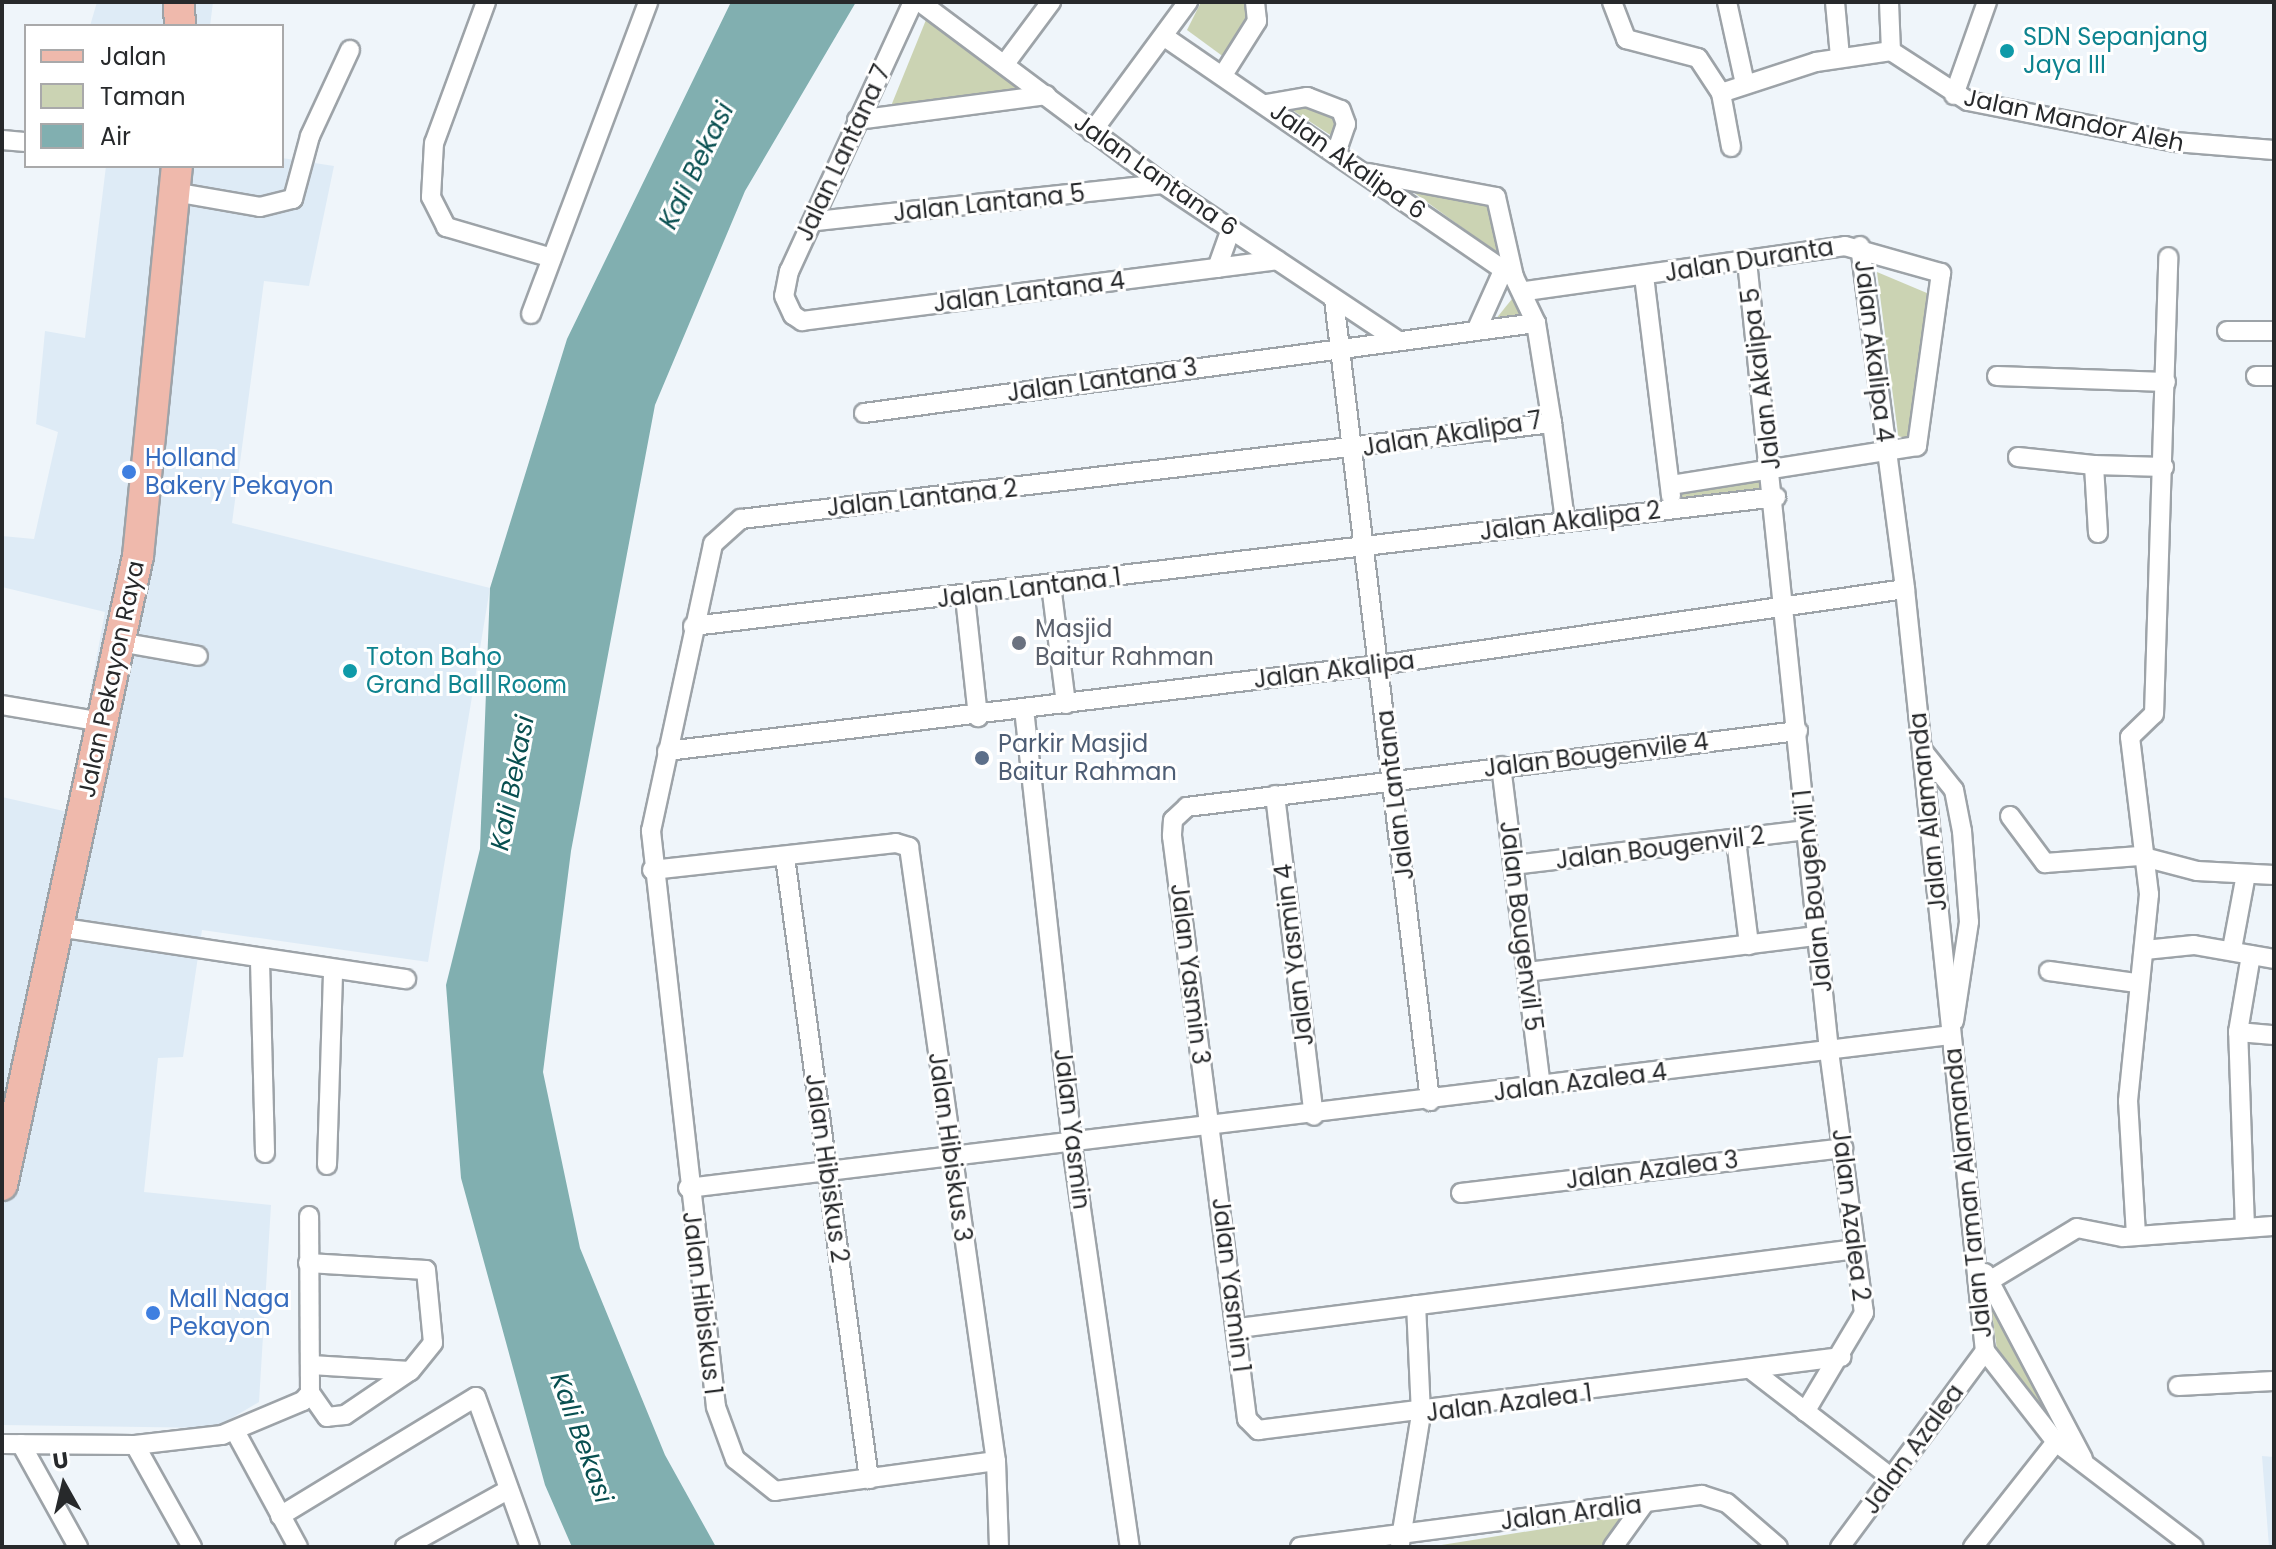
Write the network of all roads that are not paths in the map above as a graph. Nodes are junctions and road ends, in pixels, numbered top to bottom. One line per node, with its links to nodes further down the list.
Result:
1 (179, 2): 14 (main road)
2 (486, 2): 42 (street)
3 (648, 2): 42 (street)
4 (913, 2): 26 (street, Jalan Lantana 7)
5 (920, 2): 19 (street, Jalan Lantana 6)
6 (1051, 2): 19 (street)
7 (1188, 2): 15 (street)
8 (1255, 2): 20 (street)
9 (1612, 2): 22 (street)
10 (1727, 2): 21 (street)
11 (1835, 2): 18 (street)
12 (1889, 2): 17 (street)
13 (1987, 2): 24 (street)
14 (180, 24)
15 (1165, 37): 20 (street, Jalan Akalipa 6); 27 (street)
16 (350, 50): 35 (street)
17 (1891, 51): 18 (street); 24 (street, Jalan Mandor Aleh)
18 (1840, 57): 21 (street)
19 (1007, 61): 23 (street, Jalan Lantana 6)
20 (1223, 75): 25 (street, Jalan Akalipa 6)
21 (1745, 84): 22 (street)
22 (1721, 93): 30 (street)
23 (1046, 95): 26 (street); 27 (street, Jalan Lantana 6)
24 (1954, 95): 31 (street, Jalan Mandor Aleh)
25 (1266, 104): 32 (street, Jalan Akalipa 6); 32 (street)
26 (857, 120): 38 (street, Jalan Lantana 7)
27 (1092, 132): 33 (street, Jalan Lantana 6)
28 (2, 140): 29 (street)
29 (24, 142)
30 (1731, 147)
31 (2274, 150)
32 (1336, 153): 34 (street, Jalan Akalipa 6)
33 (1124, 156): 36 (street, Jalan Lantana 6); 37 (street)
34 (1365, 172): 47 (street, Jalan Akalipa 6); 47 (street, Jalan Akalipa 7)
35 (176, 179): 78 (main road, Jalan Pekayon Raya)
36 (1163, 184): 37 (street, Jalan Lantana 5); 39 (street, Jalan Lantana 6)
37 (1117, 189): 38 (street, Jalan Lantana 5)
38 (816, 221): 49 (street, Jalan Lantana 7)
39 (1231, 229): 43 (street, Jalan Lantana 6); 45 (street)
40 (1860, 246): 44 (street, Jalan Duranta); 62 (street, Jalan Akalipa 4); 62 (street, Jalan Duranta)
41 (2168, 257): 58 (street)
42 (552, 258): 50 (street)
43 (1277, 260): 45 (street, Jalan Lantana 4); 48 (street, Jalan Lantana 6)
44 (1747, 261): 46 (street, Jalan Duranta); 66 (street, Jalan Akalipa 5)
45 (1217, 268): 49 (street, Jalan Lantana 4)
46 (1644, 276): 47 (street, Jalan Duranta); 67 (street)
47 (1515, 279): 51 (street, Jalan Akalipa 7); 52 (street)
48 (1334, 299): 55 (street, Jalan Lantana 6); 56 (street, Jalan Lantana)
49 (786, 307)
50 (531, 314)
51 (1536, 323): 52 (street, Jalan Lantana 3); 60 (street, Jalan Akalipa 7)
52 (1476, 331): 55 (street, Jalan Lantana 3)
53 (2227, 331): 54 (street)
54 (2274, 331)
55 (1398, 341): 56 (street, Jalan Lantana 3)
56 (1340, 348): 59 (street, Jalan Lantana 3); 61 (street, Jalan Lantana)
57 (1997, 376): 58 (street)
58 (2166, 382): 65 (street)
59 (864, 413)
60 (1552, 423): 61 (street, Jalan Akalipa 7); 70 (street)
61 (1353, 450): 72 (street, Jalan Lantana); 77 (street, Jalan Lantana 2)
62 (1887, 455): 66 (street); 74 (street)
63 (2018, 457): 64 (street)
64 (2094, 465): 65 (street); 71 (street)
65 (2164, 467): 96 (street)
66 (1771, 473): 67 (street); 68 (street, Jalan Akalipa 5)
67 (1670, 485): 69 (street)
68 (1776, 497): 69 (street, Jalan Akalipa 2); 76 (street, Jalan Akalipa 5)
69 (1672, 509): 70 (street, Jalan Akalipa 2)
70 (1565, 520): 72 (street, Jalan Akalipa 2)
71 (2098, 533)
72 (1365, 547): 73 (street, Jalan Lantana 1); 80 (street, Jalan Lantana)
73 (1051, 585): 75 (street, Jalan Lantana 1); 81 (street)
74 (1905, 589): 76 (street, Jalan Akalipa); 87 (street, Jalan Alamanda)
75 (965, 597): 77 (street, Jalan Lantana 1); 84 (street)
76 (1784, 606): 80 (street, Jalan Akalipa); 86 (street, Jalan Bougenvil 1)
77 (693, 626): 88 (street, Jalan Lantana 2)
78 (119, 642): 79 (street); 85 (main road, Jalan Pekayon Raya)
79 (198, 656)
80 (1379, 665): 81 (street, Jalan Akalipa); 90 (street, Jalan Lantana)
81 (1066, 704): 83 (street, Jalan Akalipa)
82 (2, 705): 85 (street)
83 (1024, 709): 84 (street, Jalan Akalipa); 123 (street, Jalan Yasmin)
84 (978, 717): 88 (street, Jalan Akalipa)
85 (102, 722): 102 (main road, Jalan Pekayon Raya)
86 (1798, 731): 89 (street, Jalan Bougenvile 4); 94 (street, Jalan Bougenvil 1)
87 (1922, 750): 116 (street, Jalan Alamanda); 116 (street)
88 (667, 751): 99 (street, Jalan Hibiskus 1)
89 (1501, 766): 90 (street, Jalan Bougenvile 4); 98 (street, Jalan Bougenvil 5)
90 (1394, 781): 91 (street, Jalan Bougenvile 4); 120 (street, Jalan Lantana)
91 (1275, 795): 93 (street, Jalan Bougenvile 4); 121 (street, Jalan Yasmin 4)
92 (2010, 816): 96 (street)
93 (1173, 820): 122 (street, Jalan Yasmin 3)
94 (1806, 830): 95 (street, Jalan Bougenvil 2); 103 (street, Jalan Bougenvil 1)
95 (1736, 840): 98 (street, Jalan Bougenvil 2); 104 (street)
96 (2140, 856): 100 (street); 106 (street)
97 (785, 857): 99 (street); 126 (street, Jalan Hibiskus 3); 128 (street, Jalan Hibiskus 2)
98 (1513, 865): 111 (street, Jalan Bougenvil 5)
99 (652, 870): 130 (street, Jalan Hibiskus 1)
100 (2246, 874): 101 (street); 105 (street)
101 (2274, 875)
102 (57, 927): 109 (street); 129 (main road, Jalan Pekayon Raya)
103 (1818, 936): 104 (street); 118 (street, Jalan Bougenvil 1)
104 (1749, 945): 111 (street)
105 (2232, 949): 106 (street); 107 (street)
106 (2145, 950): 114 (street)
107 (2251, 955): 108 (street); 115 (street)
108 (2274, 959)
109 (260, 961): 112 (street); 125 (street)
110 (2049, 971): 114 (street)
111 (1527, 972): 119 (street, Jalan Bougenvil 5)
112 (333, 974): 113 (street); 127 (street)
113 (406, 979)
114 (2137, 983): 135 (street)
115 (2238, 1032): 117 (street); 134 (street)
116 (1950, 1035): 118 (street, Jalan Azalea 4); 137 (street, Jalan Taman Alamanda)
117 (2274, 1035)
118 (1829, 1051): 119 (street, Jalan Azalea 4); 124 (street, Jalan Azalea 2)
119 (1541, 1087): 120 (street, Jalan Azalea 4)
120 (1430, 1101): 121 (street, Jalan Azalea 4)
121 (1314, 1116): 122 (street, Jalan Azalea 4)
122 (1210, 1129): 123 (street, Jalan Azalea 4); 141 (street, Jalan Yasmin 1)
123 (1072, 1146): 126 (street, Jalan Azalea 4); 171 (street, Jalan Yasmin)
124 (1843, 1148): 131 (street, Jalan Azalea 3); 136 (street, Jalan Azalea 2)
125 (265, 1153)
126 (951, 1159): 128 (street, Jalan Azalea 4); 157 (street, Jalan Hibiskus 3)
127 (327, 1165)
128 (828, 1173): 130 (street, Jalan Azalea 4); 160 (street, Jalan Hibiskus 2)
129 (2, 1185)
130 (688, 1188): 160 (street, Jalan Hibiskus 1)
131 (1461, 1193)
132 (309, 1216): 138 (street)
133 (2274, 1226): 134 (street)
134 (2245, 1228): 135 (street)
135 (2136, 1235): 139 (street)
136 (1856, 1249): 140 (street); 143 (street, Jalan Azalea 2)
137 (1972, 1255): 139 (street); 142 (street, Jalan Taman Alamanda)
138 (308, 1263): 144 (street); 145 (street)
139 (1991, 1280): 158 (street)
140 (1416, 1305): 141 (street); 151 (street)
141 (1239, 1328): 153 (street, Jalan Yasmin 1)
142 (1985, 1351): 154 (street, Jalan Taman Alamanda); 159 (street, Jalan Azalea)
143 (1841, 1357): 146 (street, Jalan Azalea 1); 150 (street, Jalan Azalea 2)
144 (311, 1365): 145 (street); 149 (street)
145 (410, 1371): 149 (street)
146 (1753, 1371): 150 (street); 151 (street, Jalan Azalea 1)
147 (2274, 1381): 148 (street)
148 (2178, 1386)
149 (310, 1393): 152 (street)
150 (1805, 1412): 159 (street)
151 (1421, 1414): 153 (street, Jalan Azalea 1); 164 (street)
152 (235, 1431): 156 (street); 163 (street)
153 (1265, 1431)
154 (2056, 1442): 158 (street, Jalan Taman Alamanda); 176 (street)
155 (11, 1444): 156 (street); 165 (street)
156 (135, 1445): 166 (street)
157 (996, 1461): 160 (street, Jalan Hibiskus 1); 170 (street, Jalan Hibiskus 3)
158 (2086, 1466): 177 (street, Jalan Taman Alamanda)
159 (1892, 1478): 175 (street, Jalan Azalea)
160 (869, 1479)
161 (506, 1491): 163 (street); 168 (street); 169 (street)
162 (1644, 1504): 164 (street, Jalan Aralia); 173 (street); 174 (street, Jalan Aralia)
163 (280, 1516): 167 (street)
164 (1400, 1541): 172 (street, Jalan Aralia)
165 (78, 1547)
166 (192, 1547)
167 (298, 1547)
168 (405, 1547)
169 (530, 1547)
170 (999, 1547)
171 (1130, 1547)
172 (1300, 1547)
173 (1613, 1547)
174 (1778, 1547)
175 (1840, 1547)
176 (1973, 1547)
177 (2194, 1547)

